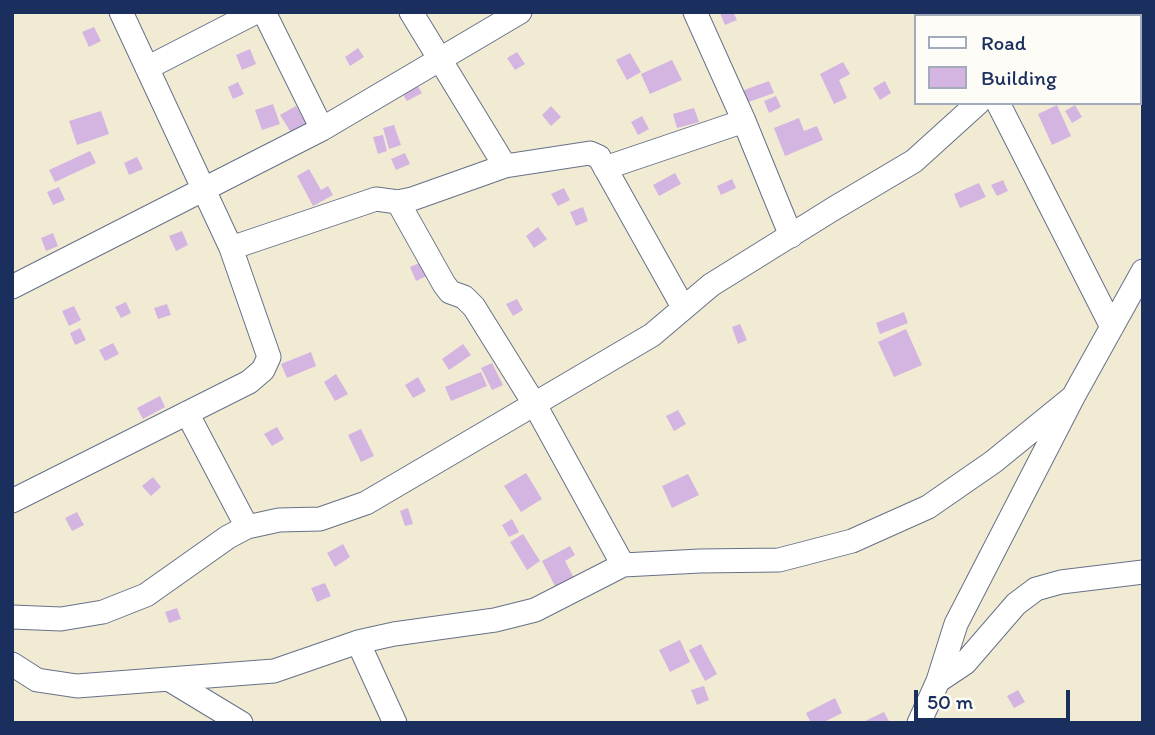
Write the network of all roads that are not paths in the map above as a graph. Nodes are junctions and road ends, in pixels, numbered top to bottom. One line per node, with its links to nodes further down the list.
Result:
1 (121, 12): 8 (street)
2 (256, 12): 8 (street)
3 (264, 12): 12 (street)
4 (411, 12): 7 (street)
5 (520, 12): 7 (street)
6 (695, 12): 11 (street)
7 (441, 60): 12 (street); 13 (street)
8 (147, 68): 15 (street)
9 (976, 105): 17 (street)
10 (999, 105): 22 (street)
11 (744, 121): 14 (street); 17 (street)
12 (322, 129): 15 (street)
13 (505, 166): 14 (street); 16 (street)
14 (605, 168): 21 (street)
15 (204, 190): 18 (street); 20 (street)
16 (398, 202): 18 (street); 24 (street)
17 (791, 236): 21 (street)
18 (231, 248): 25 (street)
19 (1143, 271): 22 (street)
20 (12, 287)
21 (683, 307): 24 (street)
22 (1112, 327): 23 (street)
23 (1073, 397): 28 (street); 34 (street)
24 (535, 405): 27 (street); 28 (street)
25 (187, 413): 26 (street); 27 (street)
26 (12, 501)
27 (247, 527): 30 (street)
28 (623, 565): 31 (street)
29 (1143, 572): 34 (street)
30 (12, 617)
31 (358, 642): 33 (street); 36 (street)
32 (12, 664): 33 (street)
33 (170, 680): 35 (street)
34 (938, 681): 37 (street)
35 (241, 723)
36 (395, 723)
37 (919, 723)

